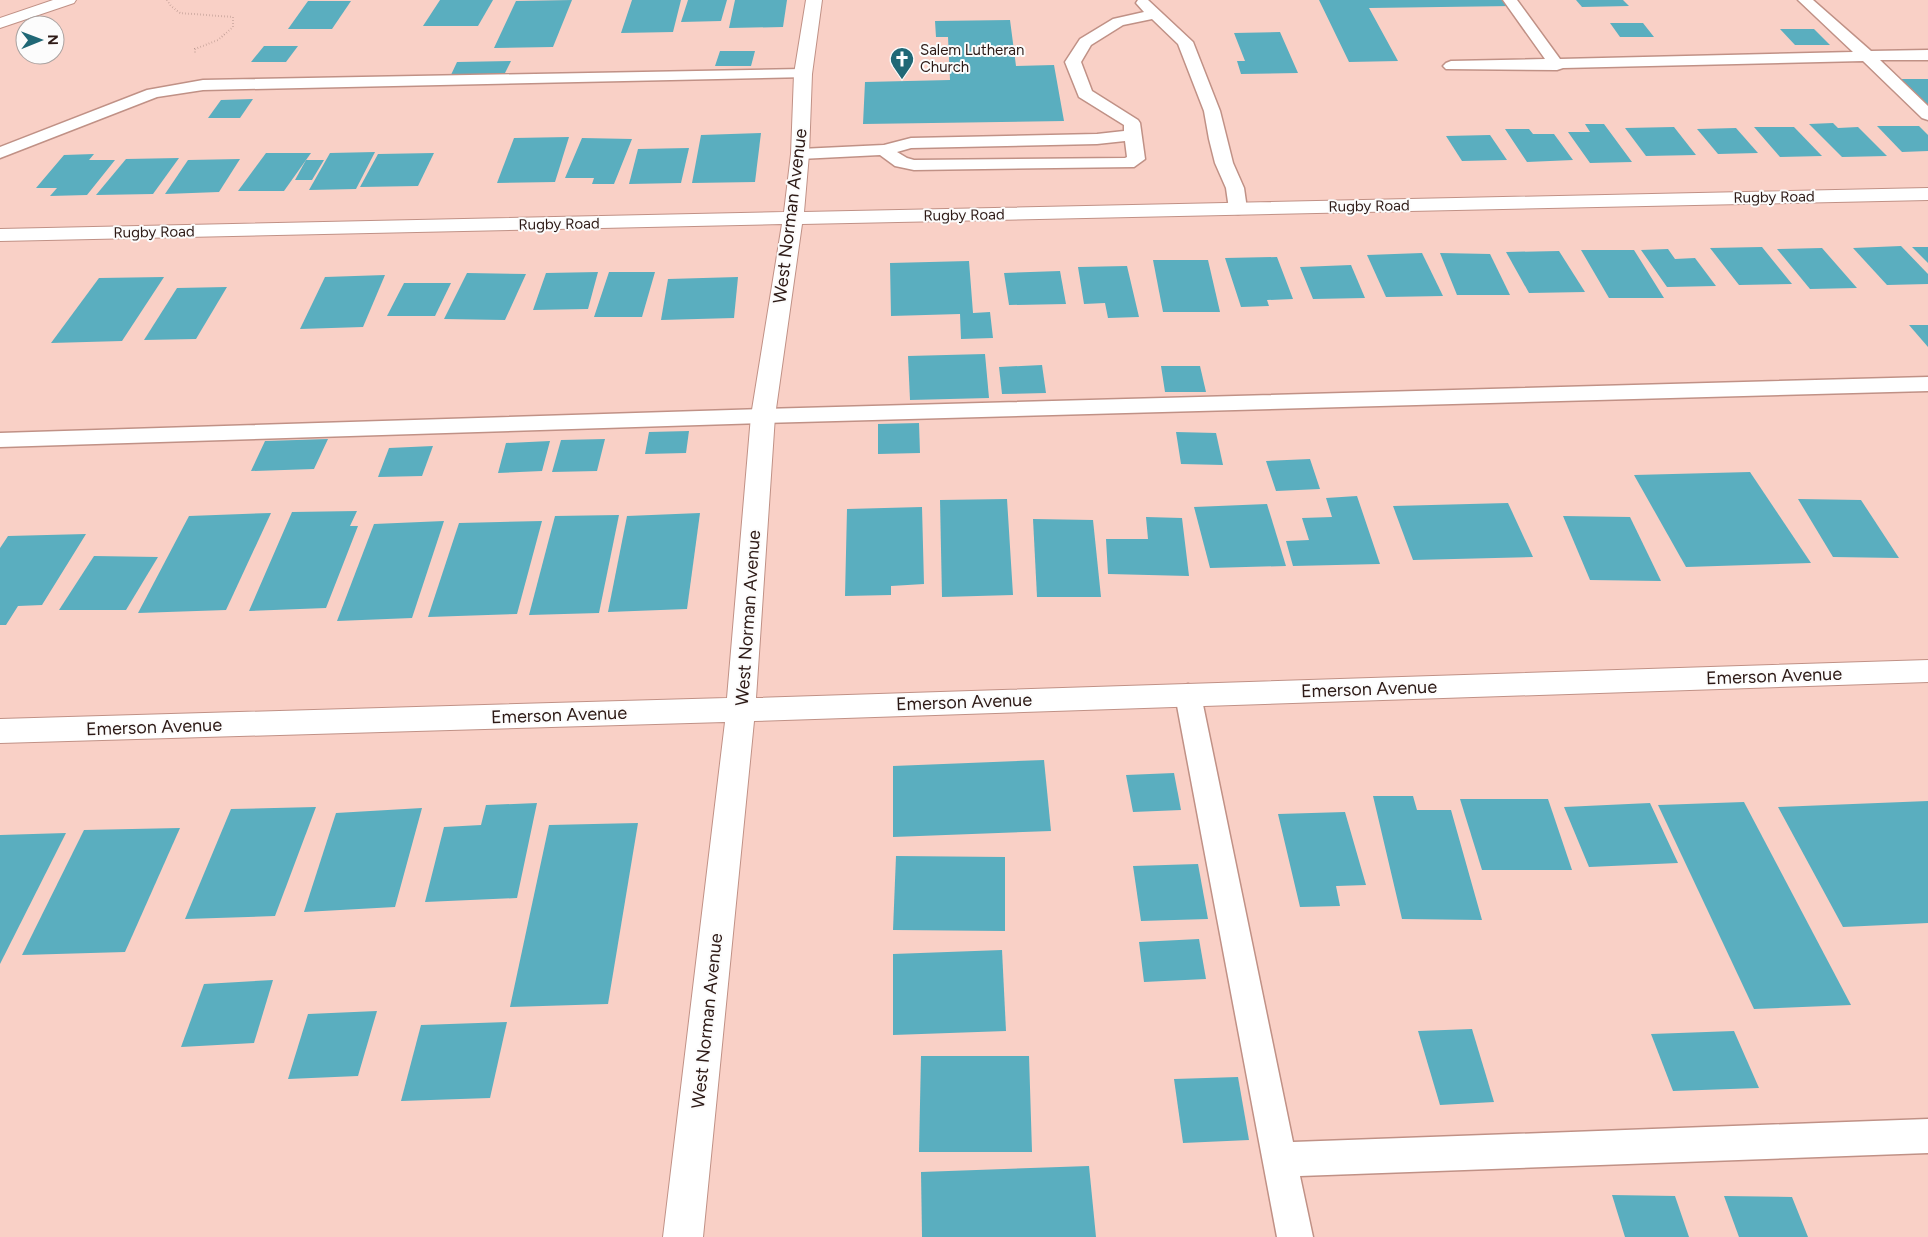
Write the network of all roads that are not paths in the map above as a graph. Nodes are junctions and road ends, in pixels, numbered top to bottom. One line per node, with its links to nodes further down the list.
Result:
1 (68, 0): 7 (street)
2 (814, 0): 12 (street, West Norman Avenue)
3 (1139, 0): 6 (lane)
4 (1510, 0): 10 (lane)
5 (1805, 0): 9 (lane)
6 (1155, 14): 14 (lane); 19 (lane)
7 (0, 23)
8 (1928, 55): 9 (lane)
9 (1867, 56): 10 (lane); 13 (lane)
10 (1557, 65): 11 (lane)
11 (1451, 66)
12 (803, 74): 16 (lane); 17 (street, West Norman Avenue)
13 (1928, 114)
14 (1132, 135): 15 (lane); 15 (lane)
15 (884, 150): 17 (lane)
16 (0, 153)
17 (800, 154): 20 (street, West Norman Avenue)
18 (1928, 194): 19 (street, Rugby Road)
19 (1238, 209): 20 (street, Rugby Road)
20 (792, 219): 21 (street, Rugby Road); 23 (street, West Norman Avenue)
21 (0, 235)
22 (1928, 384): 23 (lane)
23 (763, 416): 24 (lane); 27 (street, West Norman Avenue)
24 (0, 440)
25 (1928, 670): 26 (street, Emerson Avenue)
26 (1188, 695): 27 (street, Emerson Avenue); 30 (lane)
27 (741, 710): 28 (street, Emerson Avenue); 31 (street, West Norman Avenue)
28 (0, 731)
29 (1928, 1136): 30 (lane)
30 (1280, 1160): 32 (lane)
31 (684, 1237)
32 (1295, 1237)

